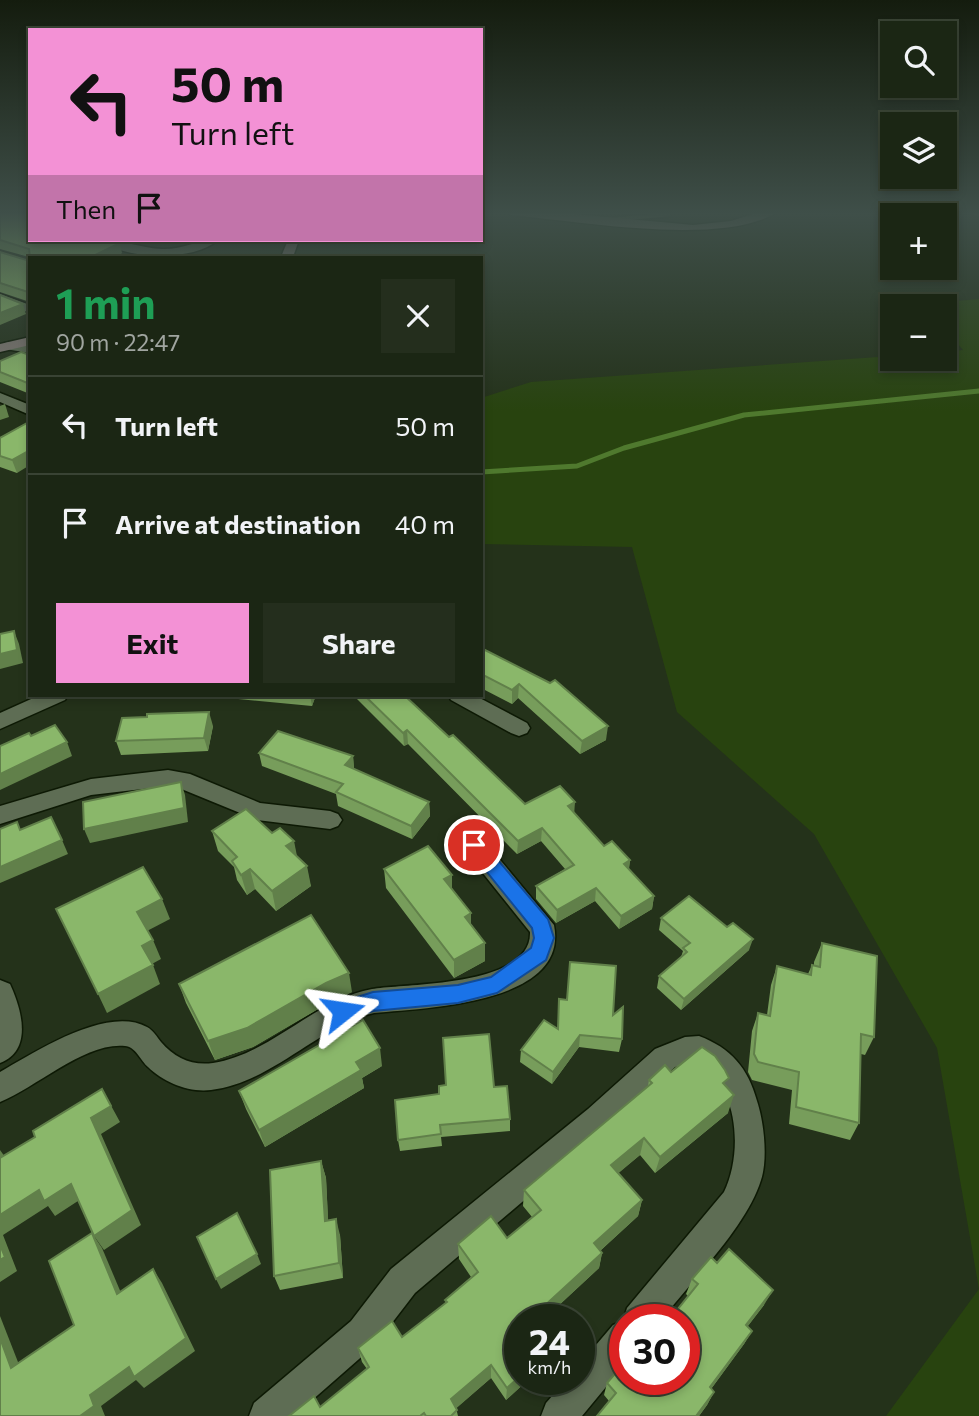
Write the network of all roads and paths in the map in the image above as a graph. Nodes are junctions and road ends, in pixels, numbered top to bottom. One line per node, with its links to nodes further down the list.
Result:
1 (0, 299): 2 (street)
2 (28, 308)
3 (28, 341): 4 (street)
4 (5, 347): 5 (street)
5 (28, 349)
6 (0, 397): 7 (street)
7 (28, 410)
8 (54, 697): 10 (street)
9 (462, 697): 11 (street)
10 (0, 722)
11 (519, 728)
12 (0, 815): 13 (street)
13 (330, 820)
14 (474, 845): 17 (street)
15 (0, 992): 16 (street)
16 (0, 1050)
17 (0, 1088)
18 (652, 1304): 20 (street)
19 (609, 1356): 21 (street)
20 (267, 1416)
21 (559, 1416)

